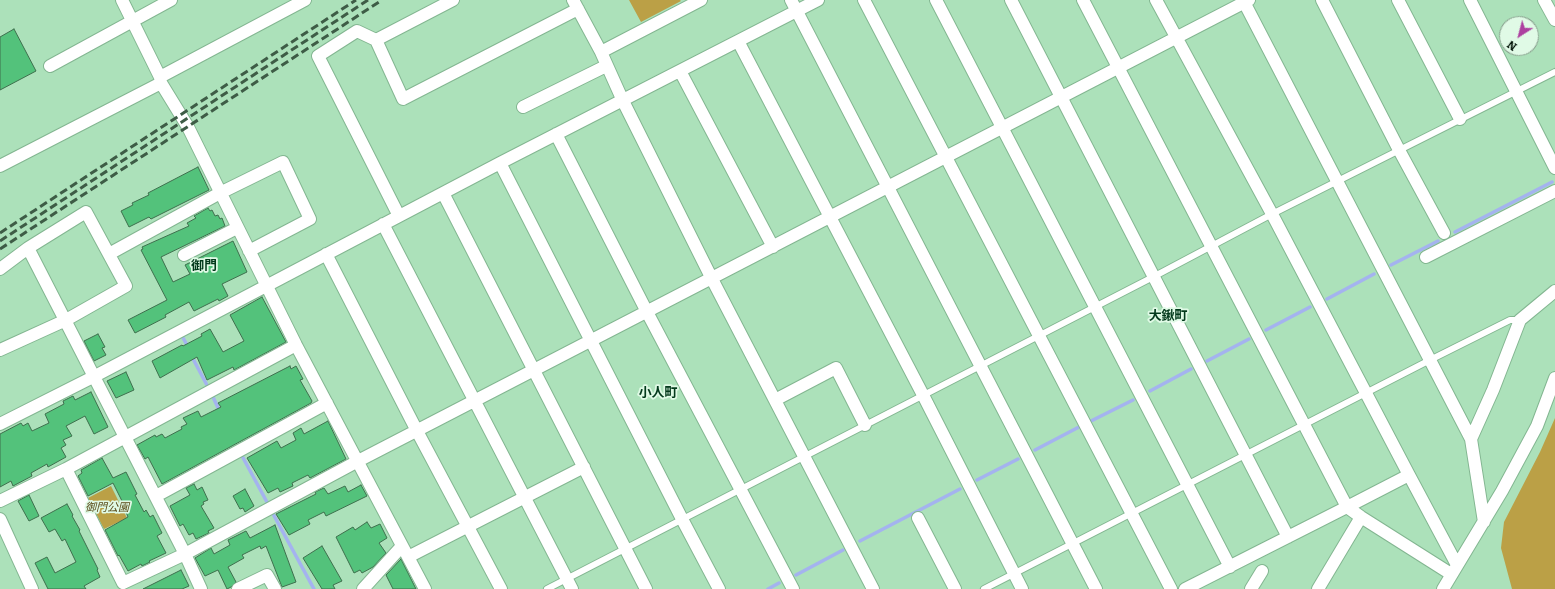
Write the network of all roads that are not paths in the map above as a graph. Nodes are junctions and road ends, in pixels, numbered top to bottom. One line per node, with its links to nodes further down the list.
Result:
1 (122, 0): 19 (street)
2 (171, 0): 19 (street)
3 (305, 0): 30 (street)
4 (453, 0): 22 (street)
5 (701, 0): 24 (street)
6 (818, 0): 18 (street)
7 (864, 0): 39 (street)
8 (936, 0): 36 (street)
9 (1011, 0): 32 (street)
10 (1083, 0): 27 (street)
11 (1156, 0): 21 (street)
12 (1322, 0): 38 (street)
13 (1398, 0): 35 (street)
14 (1470, 0): 31 (street)
15 (1544, 0): 20 (street)
16 (1245, 1): 21 (street); 43 (street)
17 (576, 5): 22 (street); 24 (street)
18 (793, 6): 23 (street); 44 (street)
19 (133, 20): 25 (street); 30 (street)
20 (1555, 20)
21 (1176, 37): 27 (street); 48 (street)
22 (376, 40): 49 (street)
23 (738, 41): 28 (street); 50 (street)
24 (601, 52): 26 (street)
25 (50, 66)
26 (606, 66): 33 (street); 34 (street)
27 (1118, 68): 32 (street); 55 (street)
28 (680, 71): 33 (street); 56 (street)
29 (1555, 72): 31 (lane)
30 (161, 80): 41 (street); 46 (street)
31 (1517, 92): 35 (lane); 42 (street)
32 (1061, 96): 36 (street); 64 (street)
33 (623, 101): 37 (street); 65 (street)
34 (523, 107)
35 (1460, 119): 38 (lane)
36 (1002, 127): 39 (street); 68 (street)
37 (556, 134): 40 (street); 69 (street)
38 (1399, 150): 43 (lane); 53 (street)
39 (945, 157): 44 (street); 72 (street)
40 (500, 163): 47 (street); 73 (street)
41 (0, 166)
42 (1555, 168)
43 (1337, 181): 48 (lane); 76 (street)
44 (888, 187): 50 (street); 77 (street)
45 (1555, 191): 54 (street)
46 (220, 193): 52 (street); 58 (street); 59 (street)
47 (443, 193): 49 (street); 78 (street)
48 (1272, 214): 55 (lane); 81 (street)
49 (399, 216): 51 (street)
50 (830, 217): 56 (street); 82 (street)
51 (383, 224): 60 (street); 84 (street)
52 (237, 228): 58 (street); 61 (street)
53 (1444, 232): 54 (lane)
54 (1450, 244): 62 (street)
55 (1212, 246): 64 (lane); 88 (street)
56 (773, 247): 65 (street)
57 (28, 248): 59 (street); 63 (street); 70 (street)
58 (249, 251): 66 (street)
59 (109, 254): 70 (street)
60 (326, 254): 66 (street); 89 (street)
61 (184, 255)
62 (1426, 257)
63 (0, 269)
64 (1153, 277): 68 (lane); 92 (street)
65 (712, 279): 69 (street); 83 (street)
66 (266, 285): 74 (street); 79 (street)
67 (1555, 291): 71 (street)
68 (1095, 306): 72 (lane); 98 (street)
69 (647, 312): 73 (street); 99 (street)
70 (66, 320): 75 (street); 79 (street)
71 (1520, 320): 76 (lane); 91 (street)
72 (1038, 335): 77 (lane); 104 (street)
73 (591, 341): 78 (street); 108 (street)
74 (296, 345): 85 (street); 90 (street)
75 (0, 350)
76 (1430, 360): 81 (lane); 91 (street)
77 (981, 366): 82 (lane); 112 (street)
78 (534, 370): 84 (street); 95 (street)
79 (95, 376): 86 (street); 90 (street)
80 (1555, 378): 109 (street)
81 (1366, 393): 88 (lane); 97 (street)
82 (923, 395): 87 (lane); 120 (street)
83 (775, 400): 87 (street); 93 (street)
84 (475, 401): 89 (street); 101 (street)
85 (327, 404): 94 (street); 100 (street)
86 (0, 424)
87 (865, 425): 93 (lane)
88 (1303, 425): 92 (lane); 103 (street)
89 (417, 431): 94 (street); 110 (street)
90 (125, 436): 96 (street); 100 (street)
91 (1471, 439): 109 (street)
92 (1245, 454): 98 (lane); 111 (street)
93 (805, 456): 99 (lane); 133 (street)
94 (358, 461): 113 (street); 115 (street)
95 (584, 467): 101 (street); 114 (street)
96 (66, 469): 102 (street); 115 (street)
97 (1409, 475): 103 (street); 118 (street)
98 (1188, 484): 104 (lane); 117 (street)
99 (740, 489): 108 (lane); 132 (street)
100 (156, 496): 115 (street)
101 (525, 498): 110 (street); 121 (street)
102 (0, 501)
103 (1347, 507): 105 (street); 111 (street)
104 (1132, 514): 112 (lane); 138 (street)
105 (1361, 517): 118 (street); 141 (street)
106 (918, 518): 134 (street)
107 (0, 519): 122 (street)
108 (682, 519): 114 (lane); 131 (street)
109 (1484, 522): 118 (street)
110 (468, 527): 116 (street); 128 (street)
111 (1288, 537): 117 (street)
112 (1072, 543): 120 (lane); 137 (street)
113 (402, 546): 116 (street); 126 (street)
114 (626, 549): 121 (lane); 130 (street)
115 (185, 554): 123 (street)
116 (408, 557): 127 (street)
117 (1230, 567): 139 (street)
118 (1454, 569): 142 (street)
119 (1262, 571): 140 (street)
120 (1014, 574): 135 (lane); 136 (street)
121 (570, 584): 129 (lane)
122 (32, 589)
123 (201, 589)
124 (238, 589): 125 (street)
125 (275, 589)
126 (363, 589)
127 (424, 589)
128 (501, 589)
129 (547, 589)
130 (646, 589)
131 (719, 589)
132 (793, 589)
133 (873, 589)
134 (955, 589)
135 (984, 589)
136 (1022, 589)
137 (1096, 589)
138 (1171, 589)
139 (1185, 589)
140 (1251, 589)
141 (1318, 589)
142 (1443, 589)

